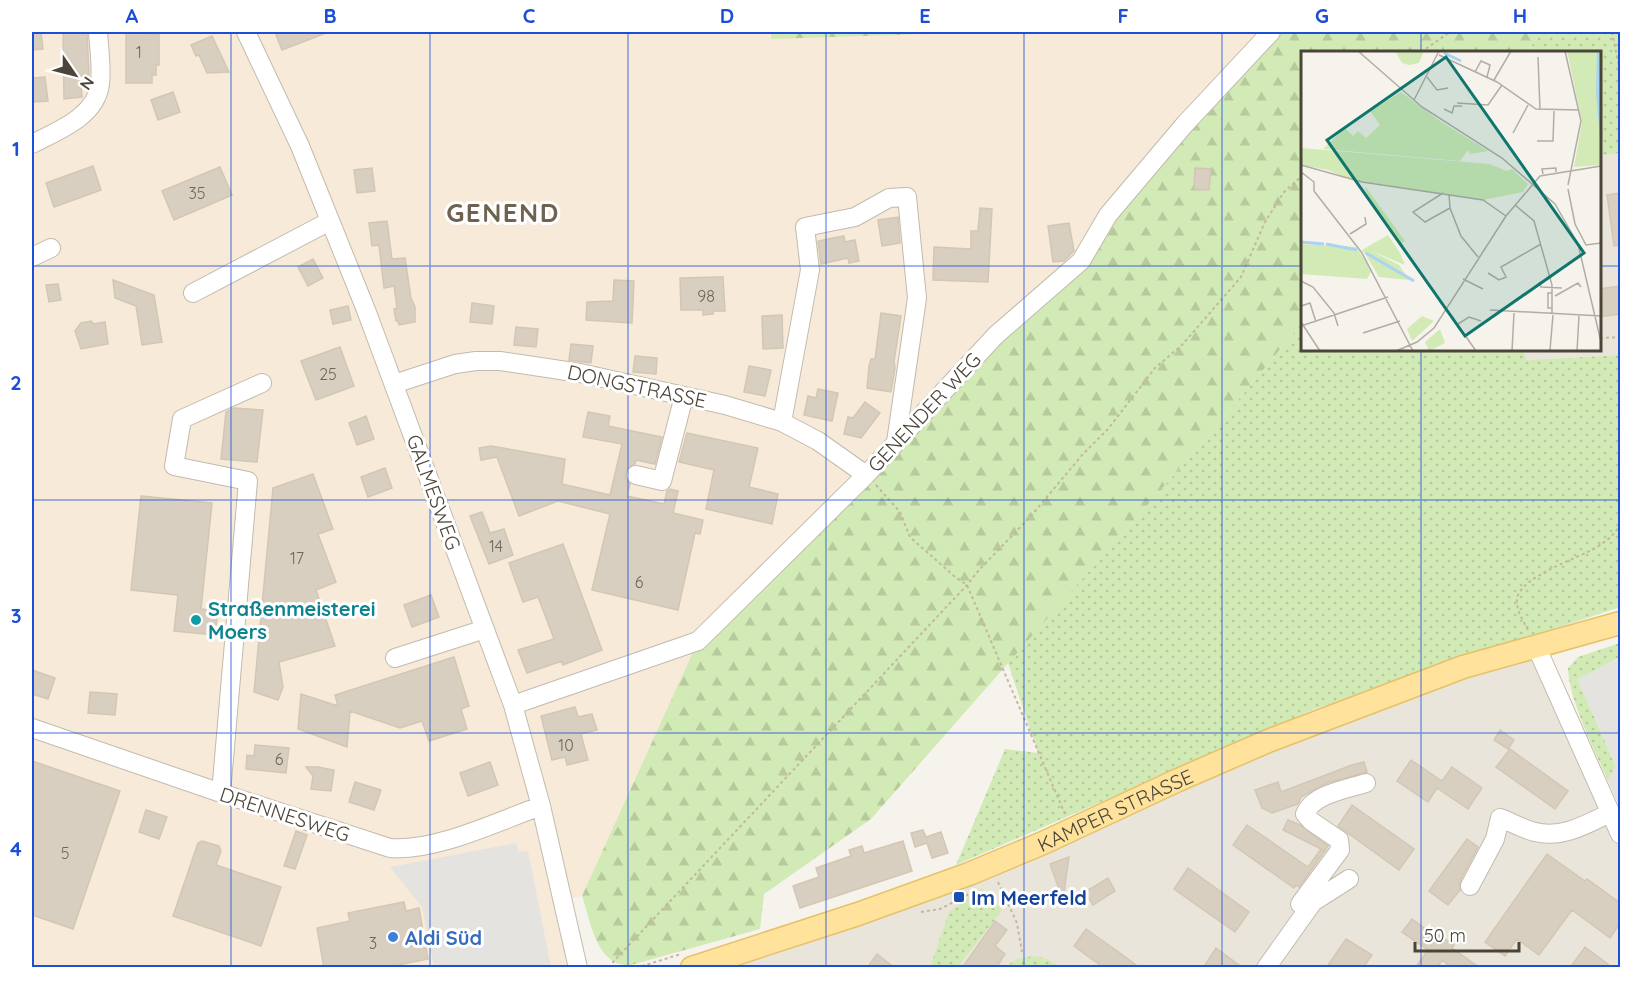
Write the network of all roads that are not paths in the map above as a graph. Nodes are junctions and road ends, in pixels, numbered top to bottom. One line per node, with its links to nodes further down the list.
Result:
1 (98, 32): 4 (street)
2 (246, 32): 5 (street, GALMESWEG)
3 (1271, 32): 13 (street, GENENDER WEG)
4 (32, 144)
5 (330, 221): 8 (street); 10 (street, GALMESWEG)
6 (51, 248): 7 (street)
7 (32, 257)
8 (193, 293)
9 (262, 383): 23 (street)
10 (394, 384): 11 (street, DONGSTRASSE); 17 (street, GALMESWEG)
11 (684, 396): 12 (street, DONGSTRASSE); 14 (street)
12 (782, 422): 13 (street); 15 (street, DONGSTRASSE)
13 (896, 442): 15 (street, GENENDER WEG)
14 (636, 475)
15 (866, 475): 20 (street, GENENDER WEG)
16 (1620, 623): 18 (main road, KAMPER STRASSE)
17 (485, 629): 19 (street); 20 (street, GALMESWEG)
18 (1536, 646): 25 (street); 31 (main road, KAMPER STRASSE)
19 (395, 658)
20 (513, 705): 24 (street, GALMESWEG)
21 (32, 728): 23 (street, DRENNESWEG)
22 (1366, 783): 29 (street)
23 (221, 793): 24 (street, DRENNESWEG)
24 (541, 806): 30 (street, GALMESWEG)
25 (1611, 813): 26 (street); 28 (street)
26 (1620, 834)
27 (1348, 879): 29 (street)
28 (1470, 886)
29 (1307, 910): 32 (street)
30 (578, 968)
31 (692, 968)
32 (1266, 968)

